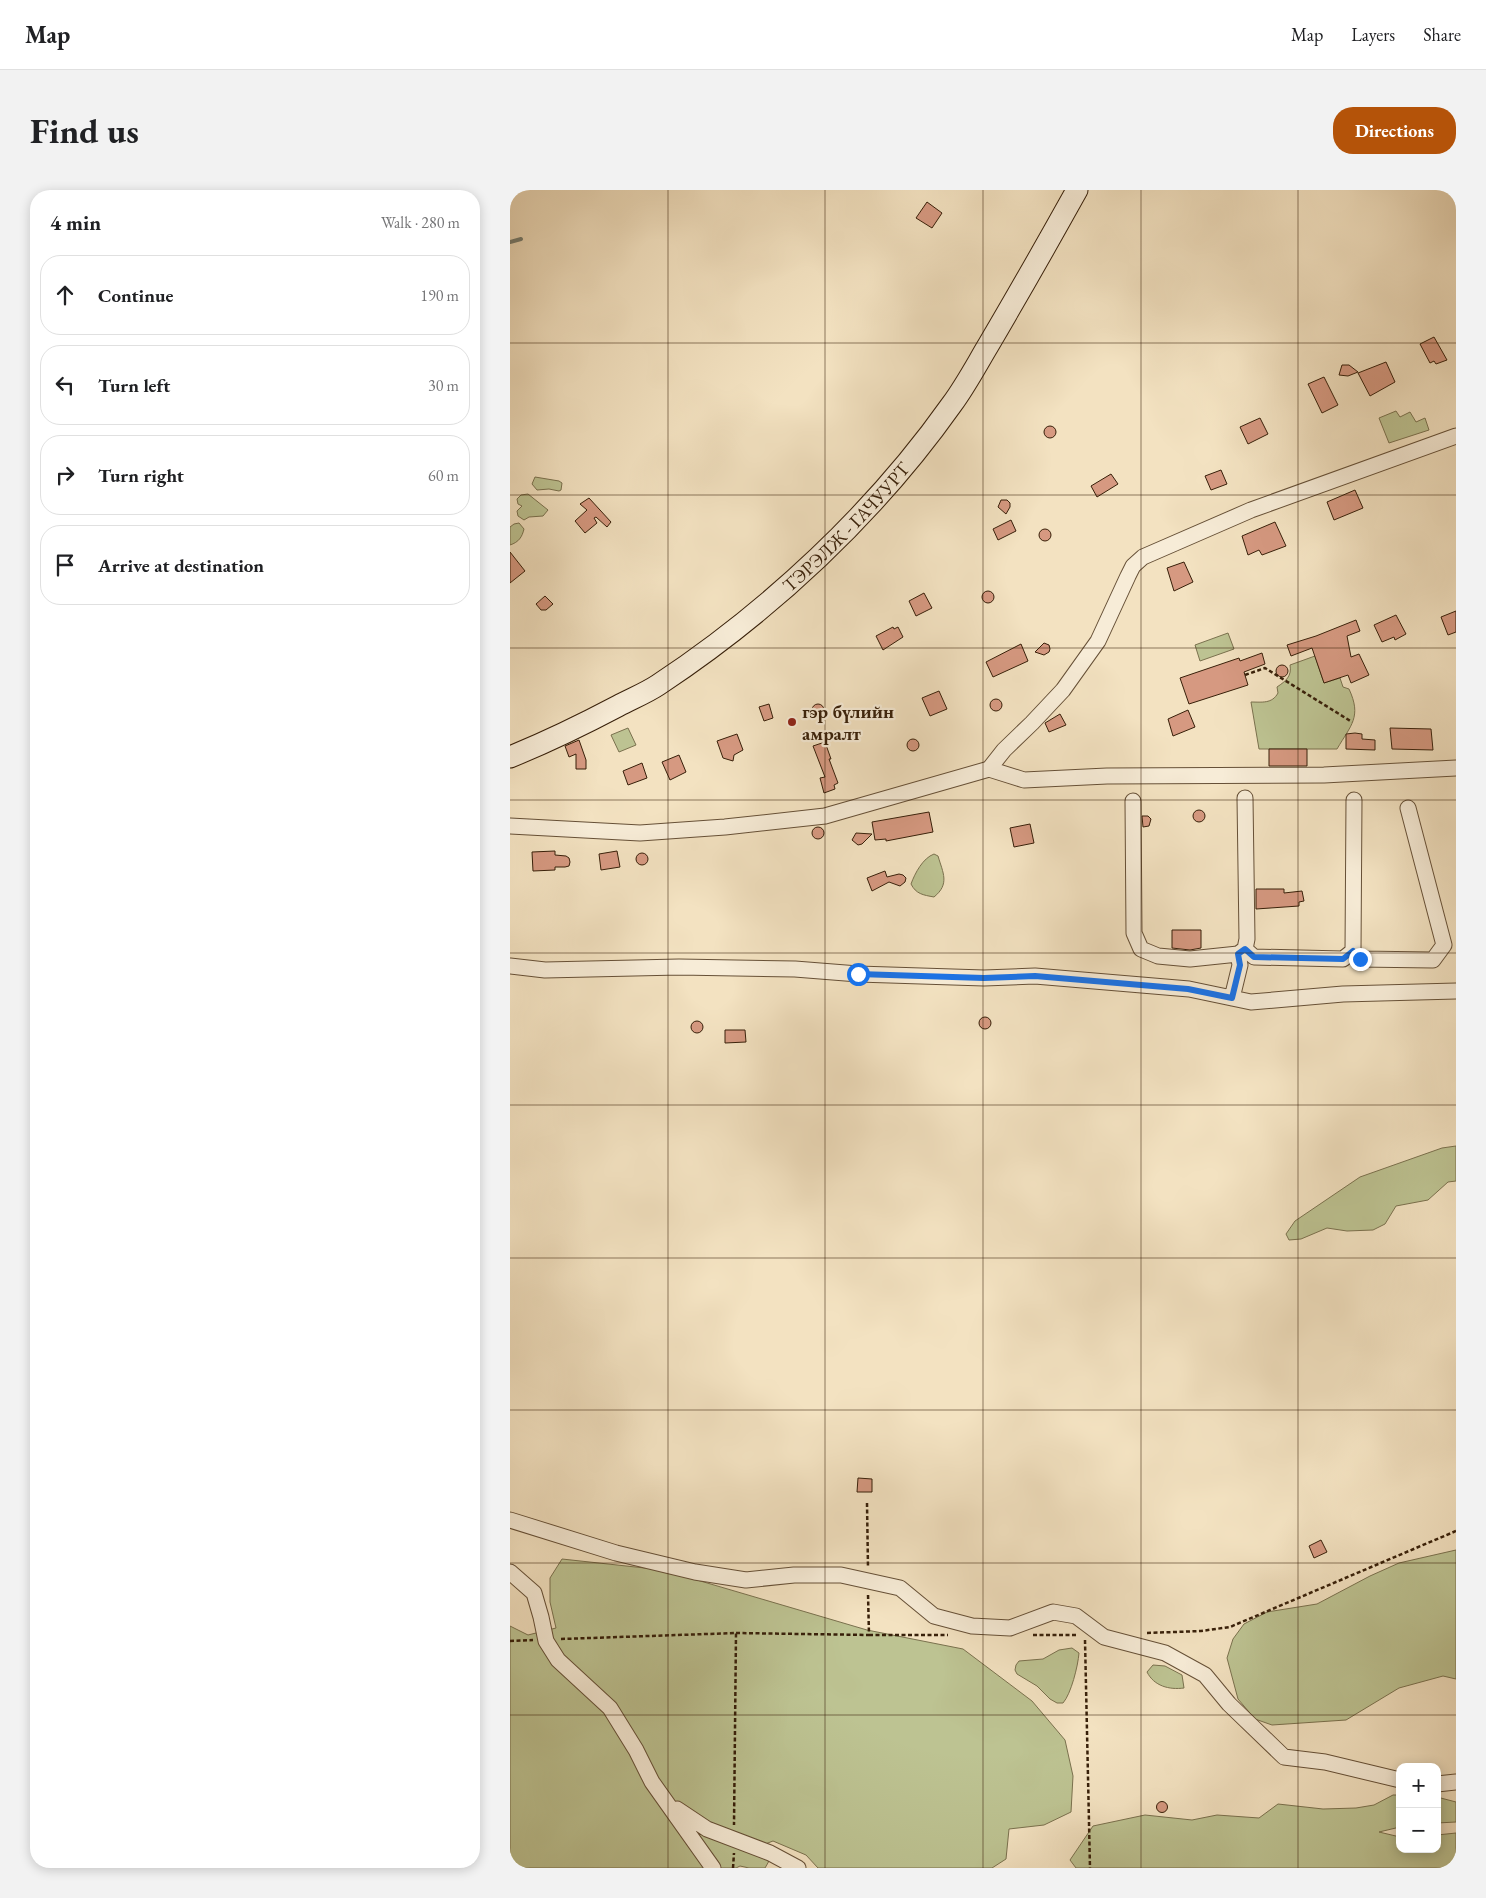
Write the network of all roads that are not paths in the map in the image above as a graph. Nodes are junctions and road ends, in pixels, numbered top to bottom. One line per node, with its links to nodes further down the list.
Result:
1 (1077, 190): 3 (main road, ТЭРЭЛЖ - ГАЧУУРТ)
2 (1456, 436): 4 (street)
3 (510, 757)
4 (989, 768): 5 (street); 10 (street)
5 (1456, 768)
6 (1245, 798): 12 (street)
7 (1354, 800): 11 (street)
8 (1133, 802): 12 (street)
9 (1408, 808): 11 (street)
10 (510, 826)
11 (1353, 951): 12 (street)
12 (1242, 952): 15 (street)
13 (510, 966): 15 (street)
14 (1456, 991): 15 (street)
15 (1232, 998)
16 (510, 1520): 18 (street)
17 (510, 1572): 21 (street)
18 (1396, 1779)
19 (1456, 1782): 20 (street)
20 (1441, 1784)
21 (669, 1804): 22 (street); 23 (street)
22 (713, 1868)
23 (798, 1868)

